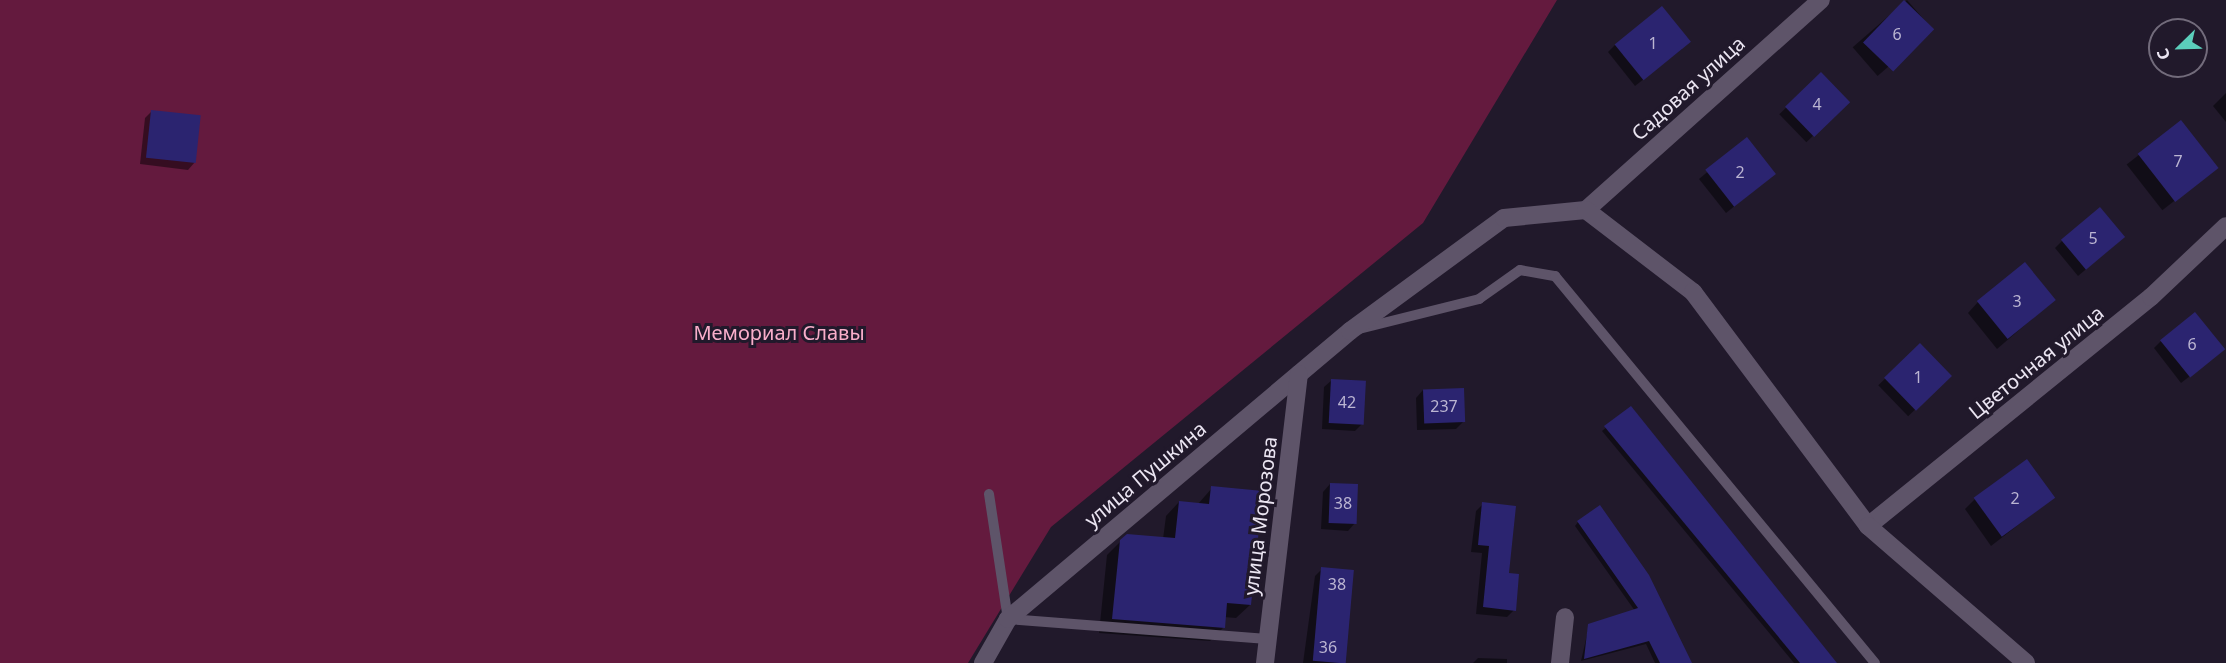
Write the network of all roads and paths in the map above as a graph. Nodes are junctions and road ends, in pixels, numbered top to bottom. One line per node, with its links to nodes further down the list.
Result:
1 (1821, 0): 2 (street, Садовая улица)
2 (1586, 210): 4 (street, улица Пушкина); 7 (street)
3 (2226, 226): 7 (street, Цветочная улица)
4 (1350, 332): 5 (street, улица Пушкина); 14 (lane)
5 (1299, 374): 9 (street, улица Пушкина); 10 (street, улица Морозова)
6 (988, 494): 9 (lane)
7 (1868, 526): 15 (street)
8 (1565, 617): 13 (street)
9 (1008, 620): 10 (lane); 11 (street, улица Пушкина)
10 (1268, 639): 12 (street, улица Морозова)
11 (983, 663)
12 (1265, 663)
13 (1560, 663)
14 (1875, 663)
15 (2026, 663)

